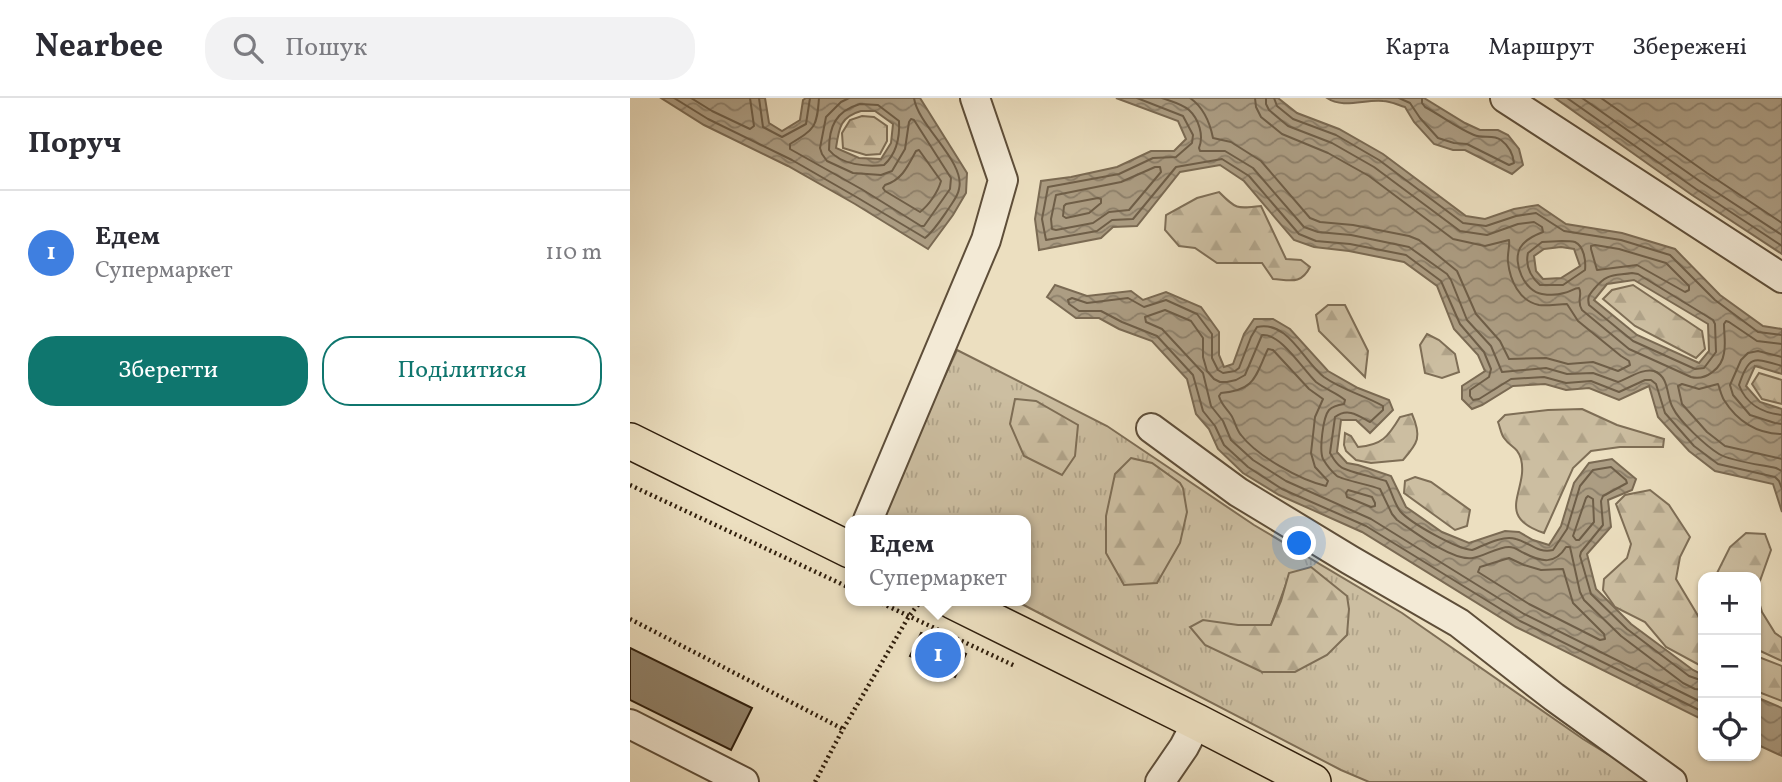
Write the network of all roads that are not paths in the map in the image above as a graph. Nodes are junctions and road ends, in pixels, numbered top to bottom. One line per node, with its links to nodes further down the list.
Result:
1 (975, 98): 6 (street)
2 (1505, 98): 3 (street)
3 (1782, 278)
4 (1150, 428): 14 (street)
5 (630, 441): 7 (main road)
6 (870, 515)
7 (845, 548)
8 (963, 606): 9 (main road)
9 (1197, 722): 12 (street); 13 (main road)
10 (630, 724): 11 (street)
11 (743, 782)
12 (1160, 782)
13 (1313, 782)
14 (1672, 782)

